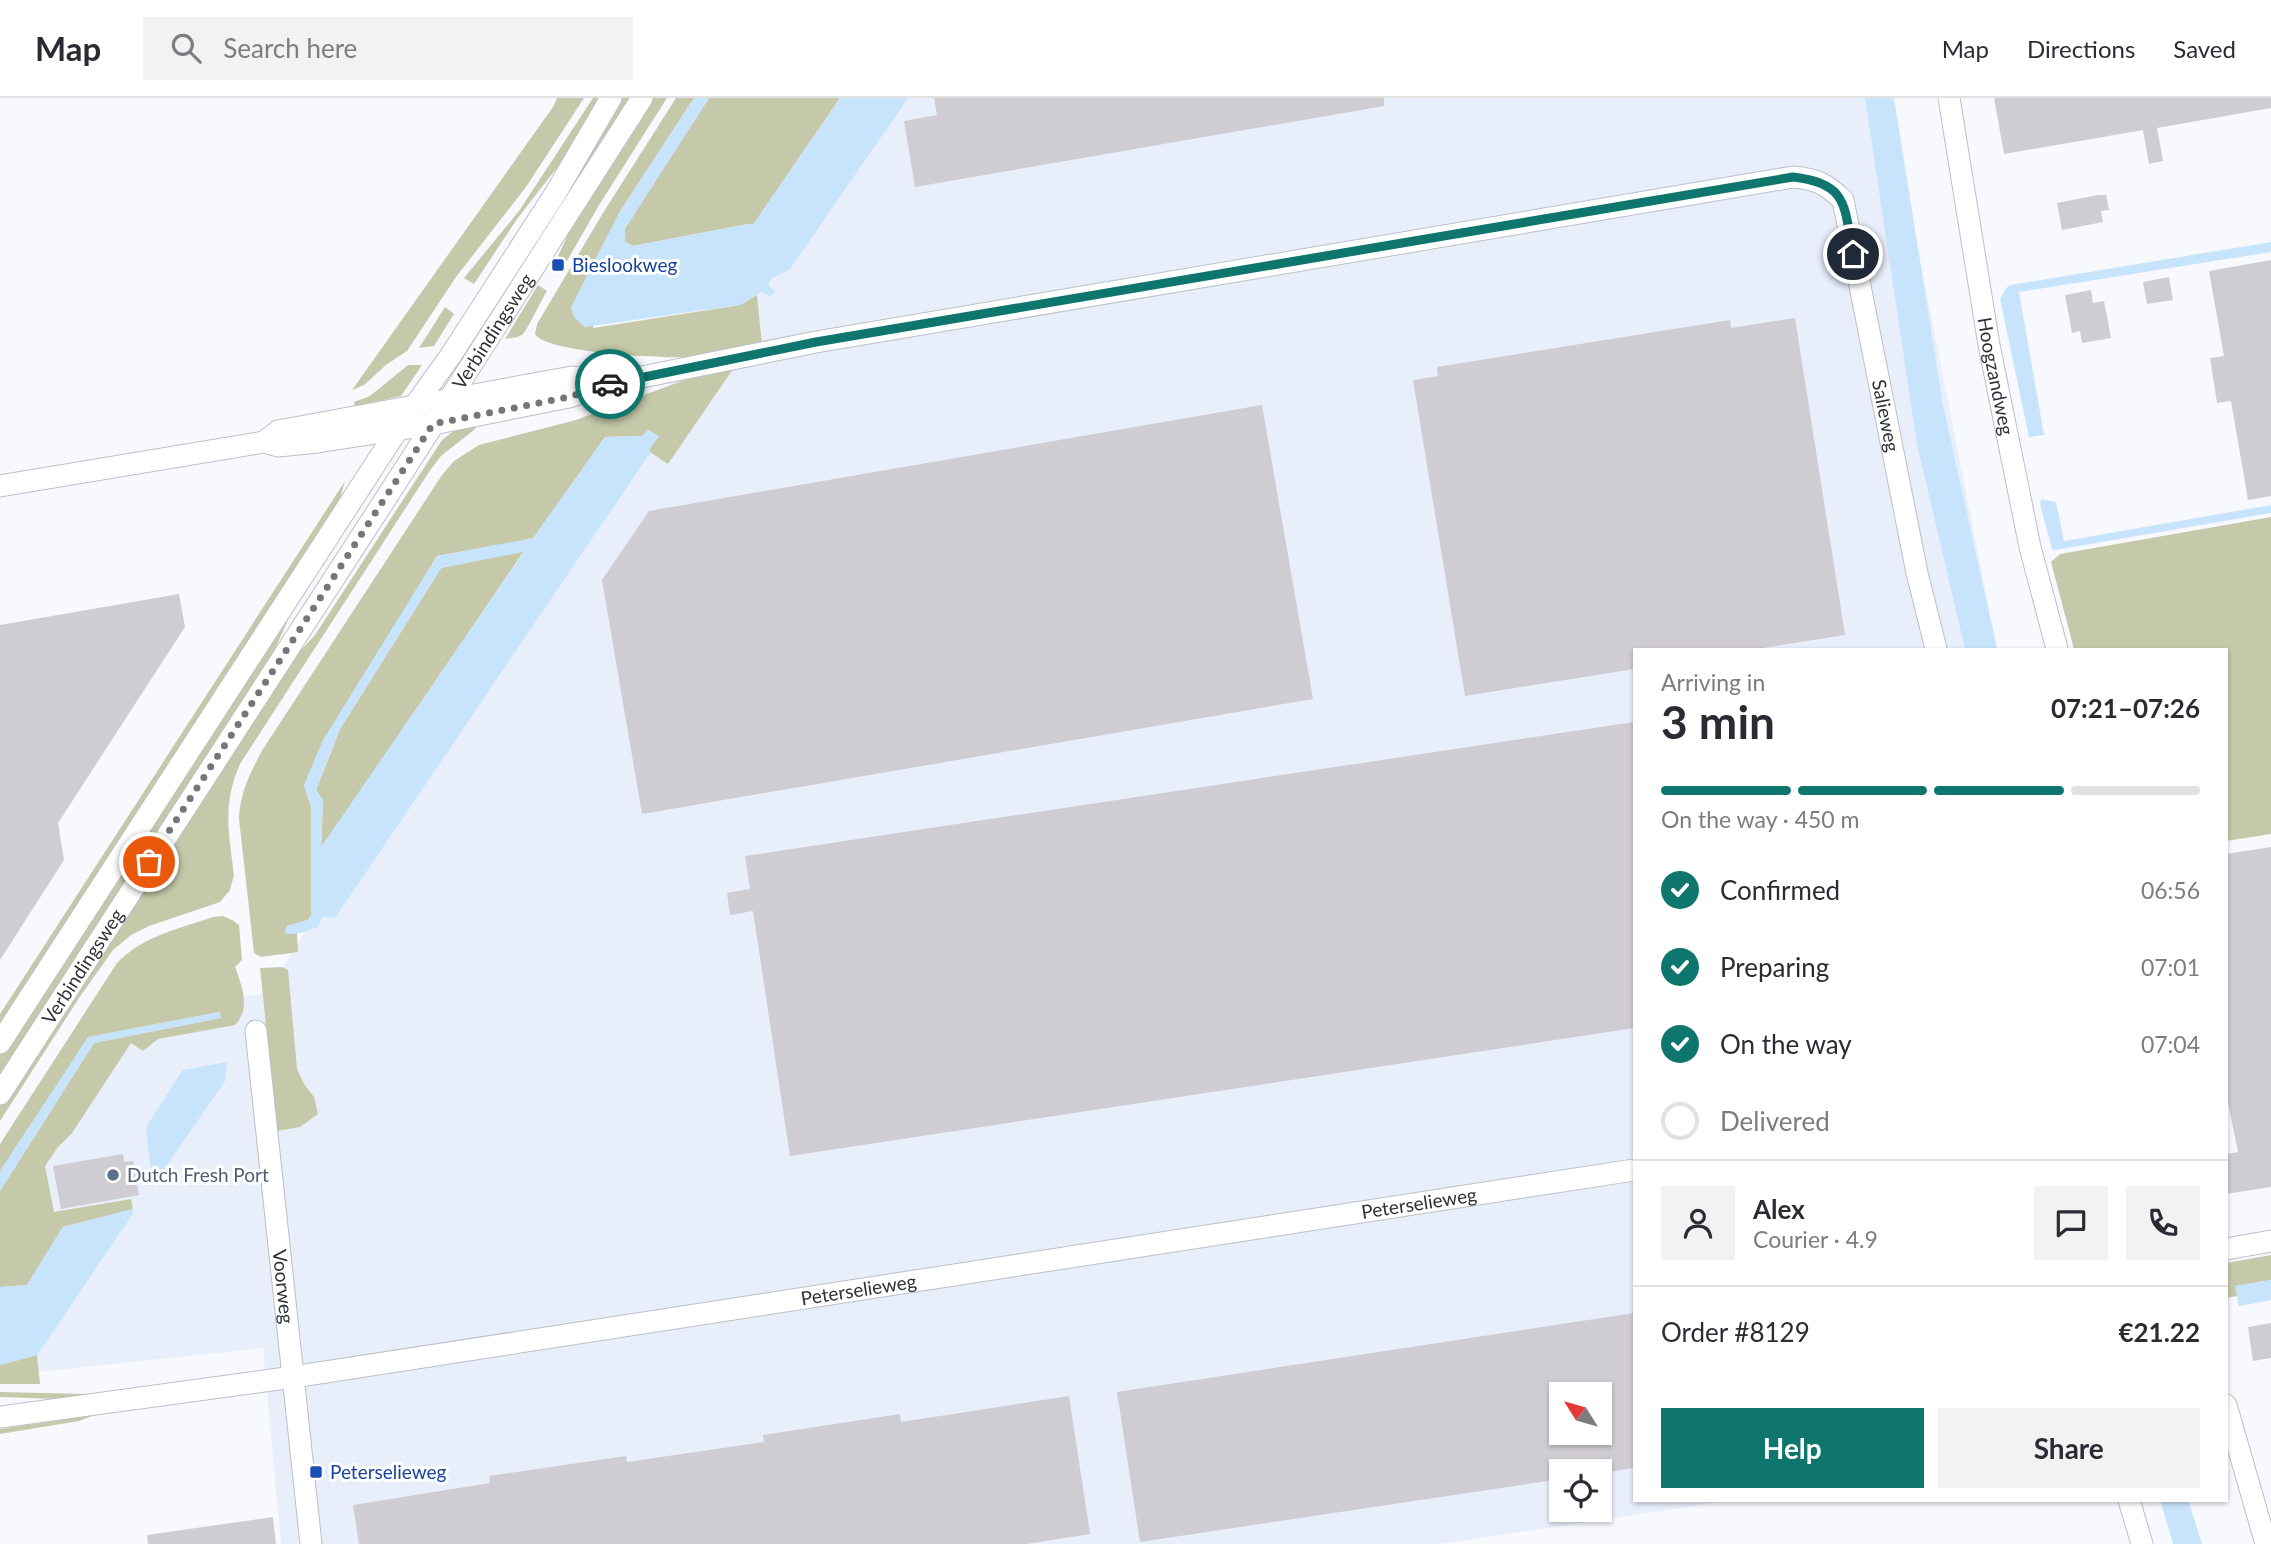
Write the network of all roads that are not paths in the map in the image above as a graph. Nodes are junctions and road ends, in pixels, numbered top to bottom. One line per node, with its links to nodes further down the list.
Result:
1 (611, 98): 8 (street, Verbindingsweg)
2 (642, 98): 4 (street, Verbindingsweg)
3 (1949, 98): 16 (street, Hoogzandweg)
4 (475, 359): 6 (street); 7 (street, Verbindingsweg)
5 (612, 383): 6 (street); 9 (street); 15 (street, Salieweg)
6 (499, 390): 7 (street)
7 (449, 399): 8 (street); 9 (street, Verbindingsweg)
8 (416, 405): 10 (street, Verbindingsweg); 12 (street)
9 (433, 424): 10 (street); 19 (street, Verbindingsweg)
10 (398, 429): 11 (street); 13 (street, Verbindingsweg)
11 (349, 437): 12 (street); 13 (street)
12 (264, 442): 14 (street)
13 (368, 475): 18 (street, Verbindingsweg)
14 (0, 486)
15 (1936, 648)
16 (2057, 648)
17 (256, 1031): 23 (street, Voorweg)
18 (0, 1043)
19 (0, 1094)
20 (1633, 1170): 23 (street, Peterselieweg)
21 (2271, 1241): 22 (street)
22 (2228, 1249)
23 (293, 1377): 25 (street, Peterselieweg); 27 (street, Voorweg)
24 (2228, 1412): 29 (street)
25 (0, 1417)
26 (2130, 1502): 28 (street)
27 (311, 1544)
28 (2142, 1544)
29 (2266, 1544)

